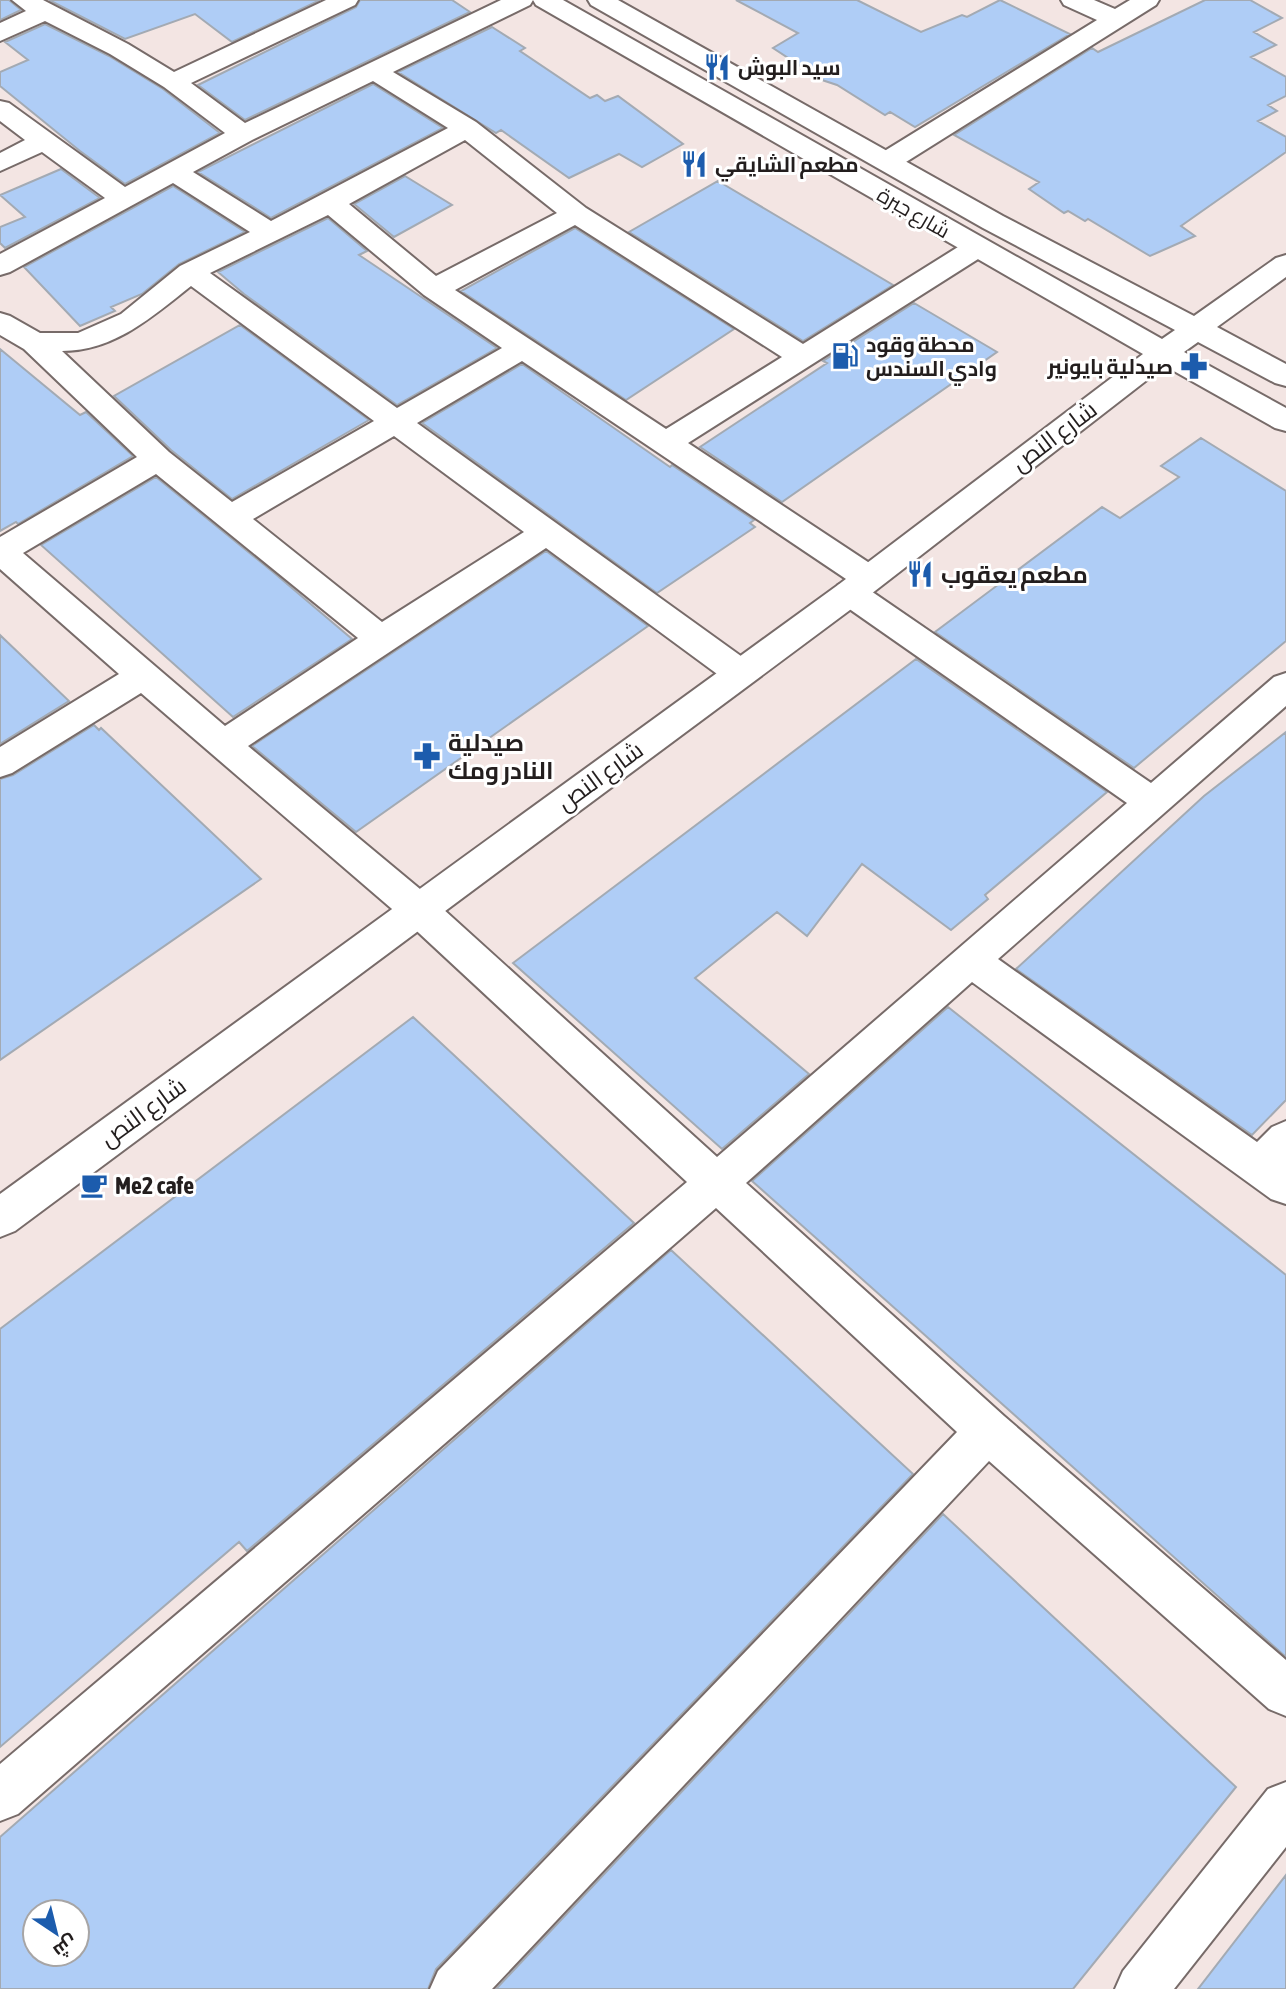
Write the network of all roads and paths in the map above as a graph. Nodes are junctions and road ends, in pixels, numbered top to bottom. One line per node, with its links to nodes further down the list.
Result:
1 (346, 0): 11 (street)
2 (521, 0): 10 (street)
3 (545, 0): 23 (street, شارع جبرة)
4 (600, 0): 16 (street, شارع جبرة)
5 (1073, 0): 8 (street)
6 (1147, 0): 8 (street)
7 (34, 6): 9 (street); 11 (street)
8 (1116, 19): 16 (street)
9 (0, 33)
10 (374, 71): 13 (street); 14 (street)
11 (173, 82): 14 (street)
12 (0, 108): 15 (street)
13 (467, 128): 20 (street); 21 (street)
14 (243, 134): 18 (street)
15 (44, 141): 17 (street); 19 (street)
16 (888, 161): 29 (street, شارع جبرة)
17 (0, 163)
18 (172, 172): 19 (street); 22 (street)
19 (124, 199): 25 (street)
20 (331, 202): 22 (street); 27 (street)
21 (576, 214): 27 (street); 33 (street)
22 (269, 232): 26 (street)
23 (976, 248): 32 (street, شارع جبرة); 33 (street)
24 (1286, 264): 29 (street, شارع النص)
25 (0, 267)
26 (190, 272): 30 (street); 36 (street)
27 (434, 289): 31 (street)
28 (0, 322): 30 (street)
29 (1195, 328): 32 (street, شارع النص); 34 (street, شارع جبرة)
30 (34, 342): 38 (street)
31 (523, 348): 36 (street); 37 (street)
32 (1163, 353): 35 (street, شارع جبرة); 42 (street, شارع النص)
33 (804, 358): 37 (street)
34 (1286, 376)
35 (1286, 421)
36 (396, 422): 39 (street); 40 (street)
37 (666, 443): 42 (street)
38 (158, 459): 39 (street); 41 (street)
39 (230, 518): 43 (street)
40 (547, 532): 43 (street); 44 (street)
41 (0, 551): 45 (street)
42 (859, 586): 44 (street, شارع النص); 49 (street)
43 (381, 639): 47 (street)
44 (740, 673): 50 (street, شارع النص)
45 (144, 675): 47 (street); 48 (street)
46 (1286, 686): 49 (street)
47 (223, 745): 50 (street)
48 (0, 764)
49 (1152, 802): 51 (street)
50 (419, 910): 53 (street); 54 (street, شارع النص)
51 (971, 960): 52 (street); 53 (street)
52 (1278, 1164)
53 (717, 1182): 55 (street); 57 (street)
54 (0, 1218)
55 (988, 1431): 56 (street); 59 (street)
56 (1286, 1692)
57 (0, 1796)
58 (1286, 1807): 60 (street)
59 (456, 1989)
60 (1141, 1989)

